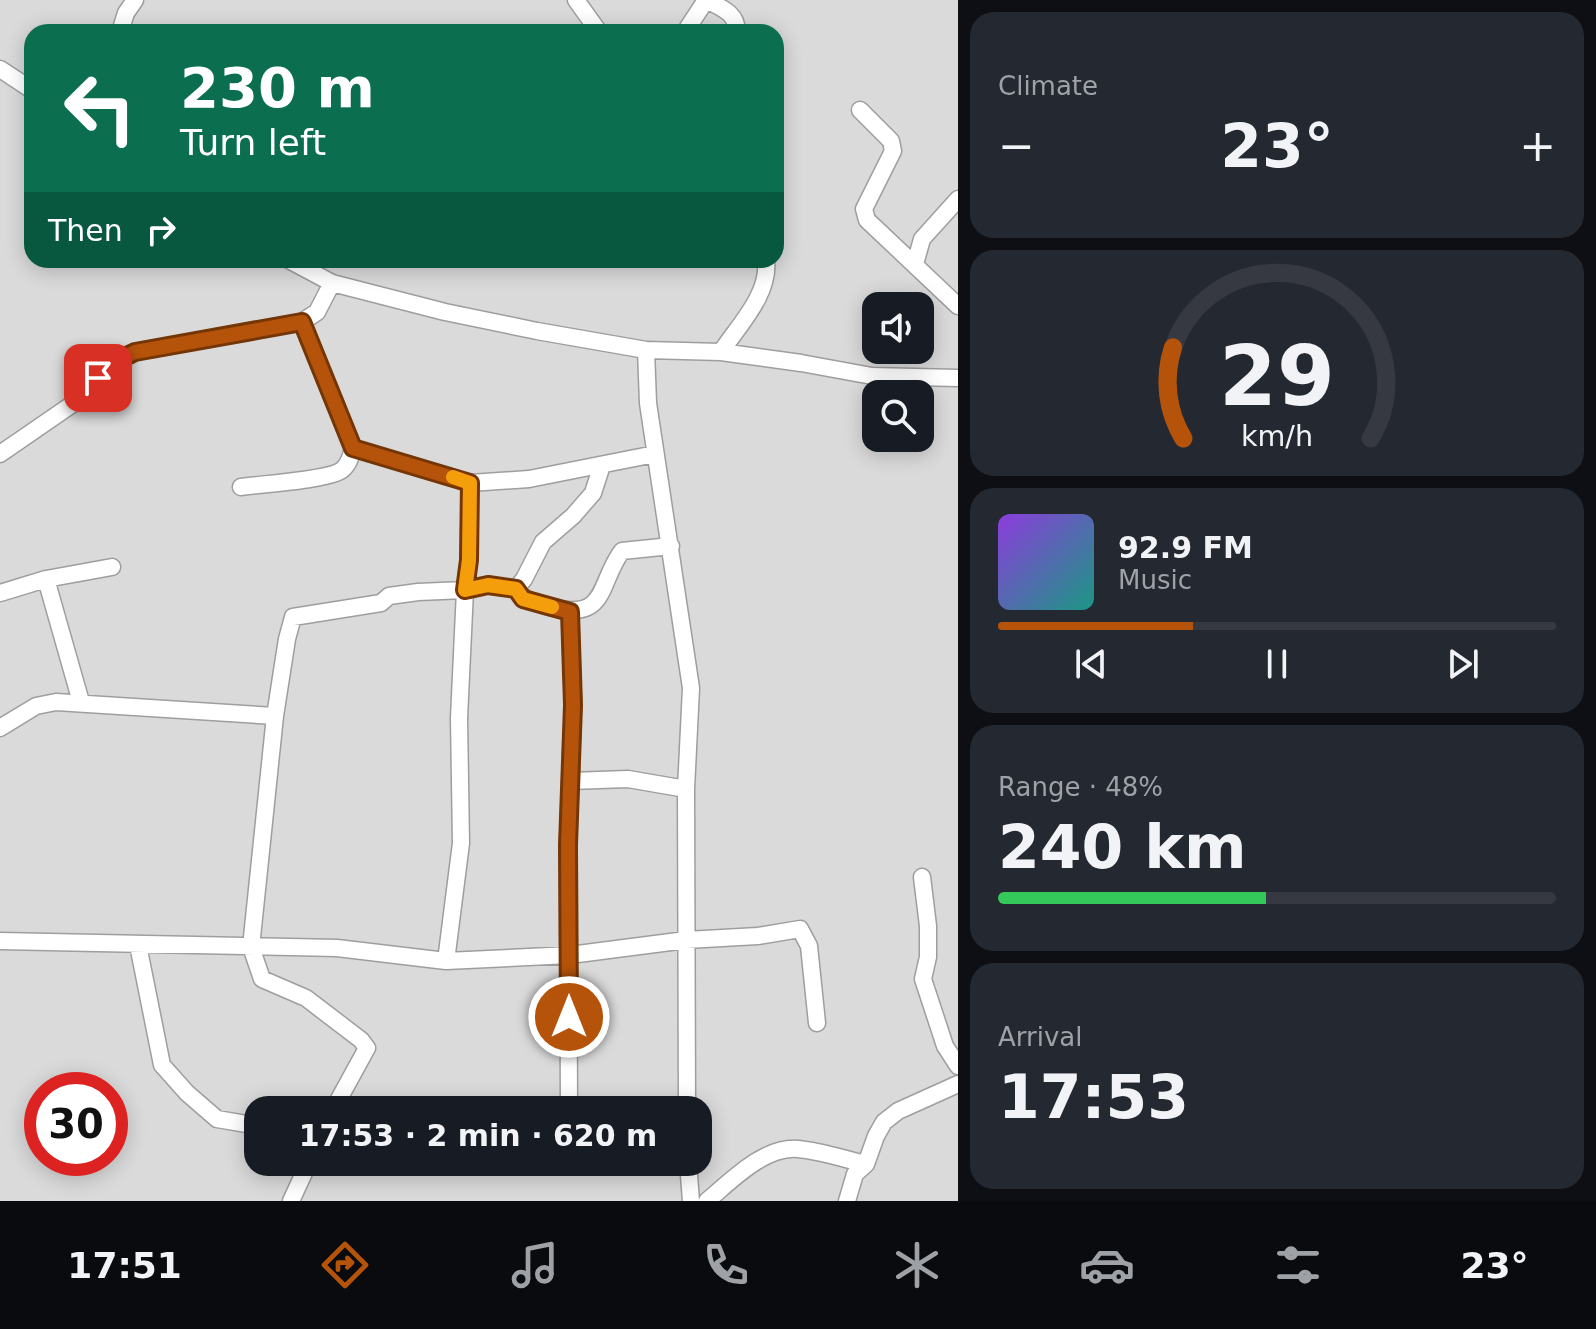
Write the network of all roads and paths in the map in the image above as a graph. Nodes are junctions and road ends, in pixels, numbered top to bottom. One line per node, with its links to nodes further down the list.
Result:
1 (135, 0): 4 (street)
2 (576, 0): 5 (street)
3 (706, 0): 6 (street); 7 (street)
4 (123, 24)
5 (593, 24)
6 (690, 24)
7 (735, 24)
8 (0, 69): 9 (street)
9 (24, 85)
10 (860, 110): 12 (street)
11 (958, 199): 12 (street)
12 (915, 264): 16 (street)
13 (304, 268): 15 (street)
14 (767, 268): 19 (street)
15 (332, 283): 17 (street); 18 (street)
16 (958, 306)
17 (302, 322): 21 (street); 22 (street)
18 (646, 350): 19 (street); 23 (street)
19 (721, 352): 20 (street)
20 (958, 378)
21 (353, 448): 25 (street); 26 (street)
22 (0, 454)
23 (655, 454): 24 (street); 27 (street)
24 (602, 465): 25 (street); 30 (street)
25 (470, 483): 31 (street)
26 (241, 487)
27 (671, 546): 33 (street); 38 (street)
28 (112, 567): 29 (street)
29 (46, 579): 32 (street); 34 (street)
30 (516, 589): 31 (street); 33 (street)
31 (465, 590): 35 (street); 45 (street)
32 (0, 593)
33 (570, 612): 37 (street)
34 (81, 702): 35 (street); 36 (street)
35 (275, 716): 43 (street)
36 (0, 728)
37 (570, 781): 38 (street); 44 (street)
38 (686, 789): 40 (street)
39 (922, 877): 47 (street)
40 (686, 940): 44 (street); 46 (street); 51 (street)
41 (0, 941): 42 (street)
42 (138, 945): 43 (street); 52 (street)
43 (251, 947): 45 (street); 49 (street)
44 (570, 955): 45 (street); 50 (street)
45 (446, 961)
46 (817, 1023)
47 (958, 1066)
48 (958, 1084): 53 (street)
49 (341, 1096)
50 (569, 1096)
51 (687, 1096)
52 (244, 1124)
53 (866, 1164): 58 (street); 59 (street)
54 (301, 1176): 56 (street)
55 (689, 1176): 57 (street)
56 (291, 1201)
57 (691, 1201)
58 (707, 1201)
59 (847, 1201)

